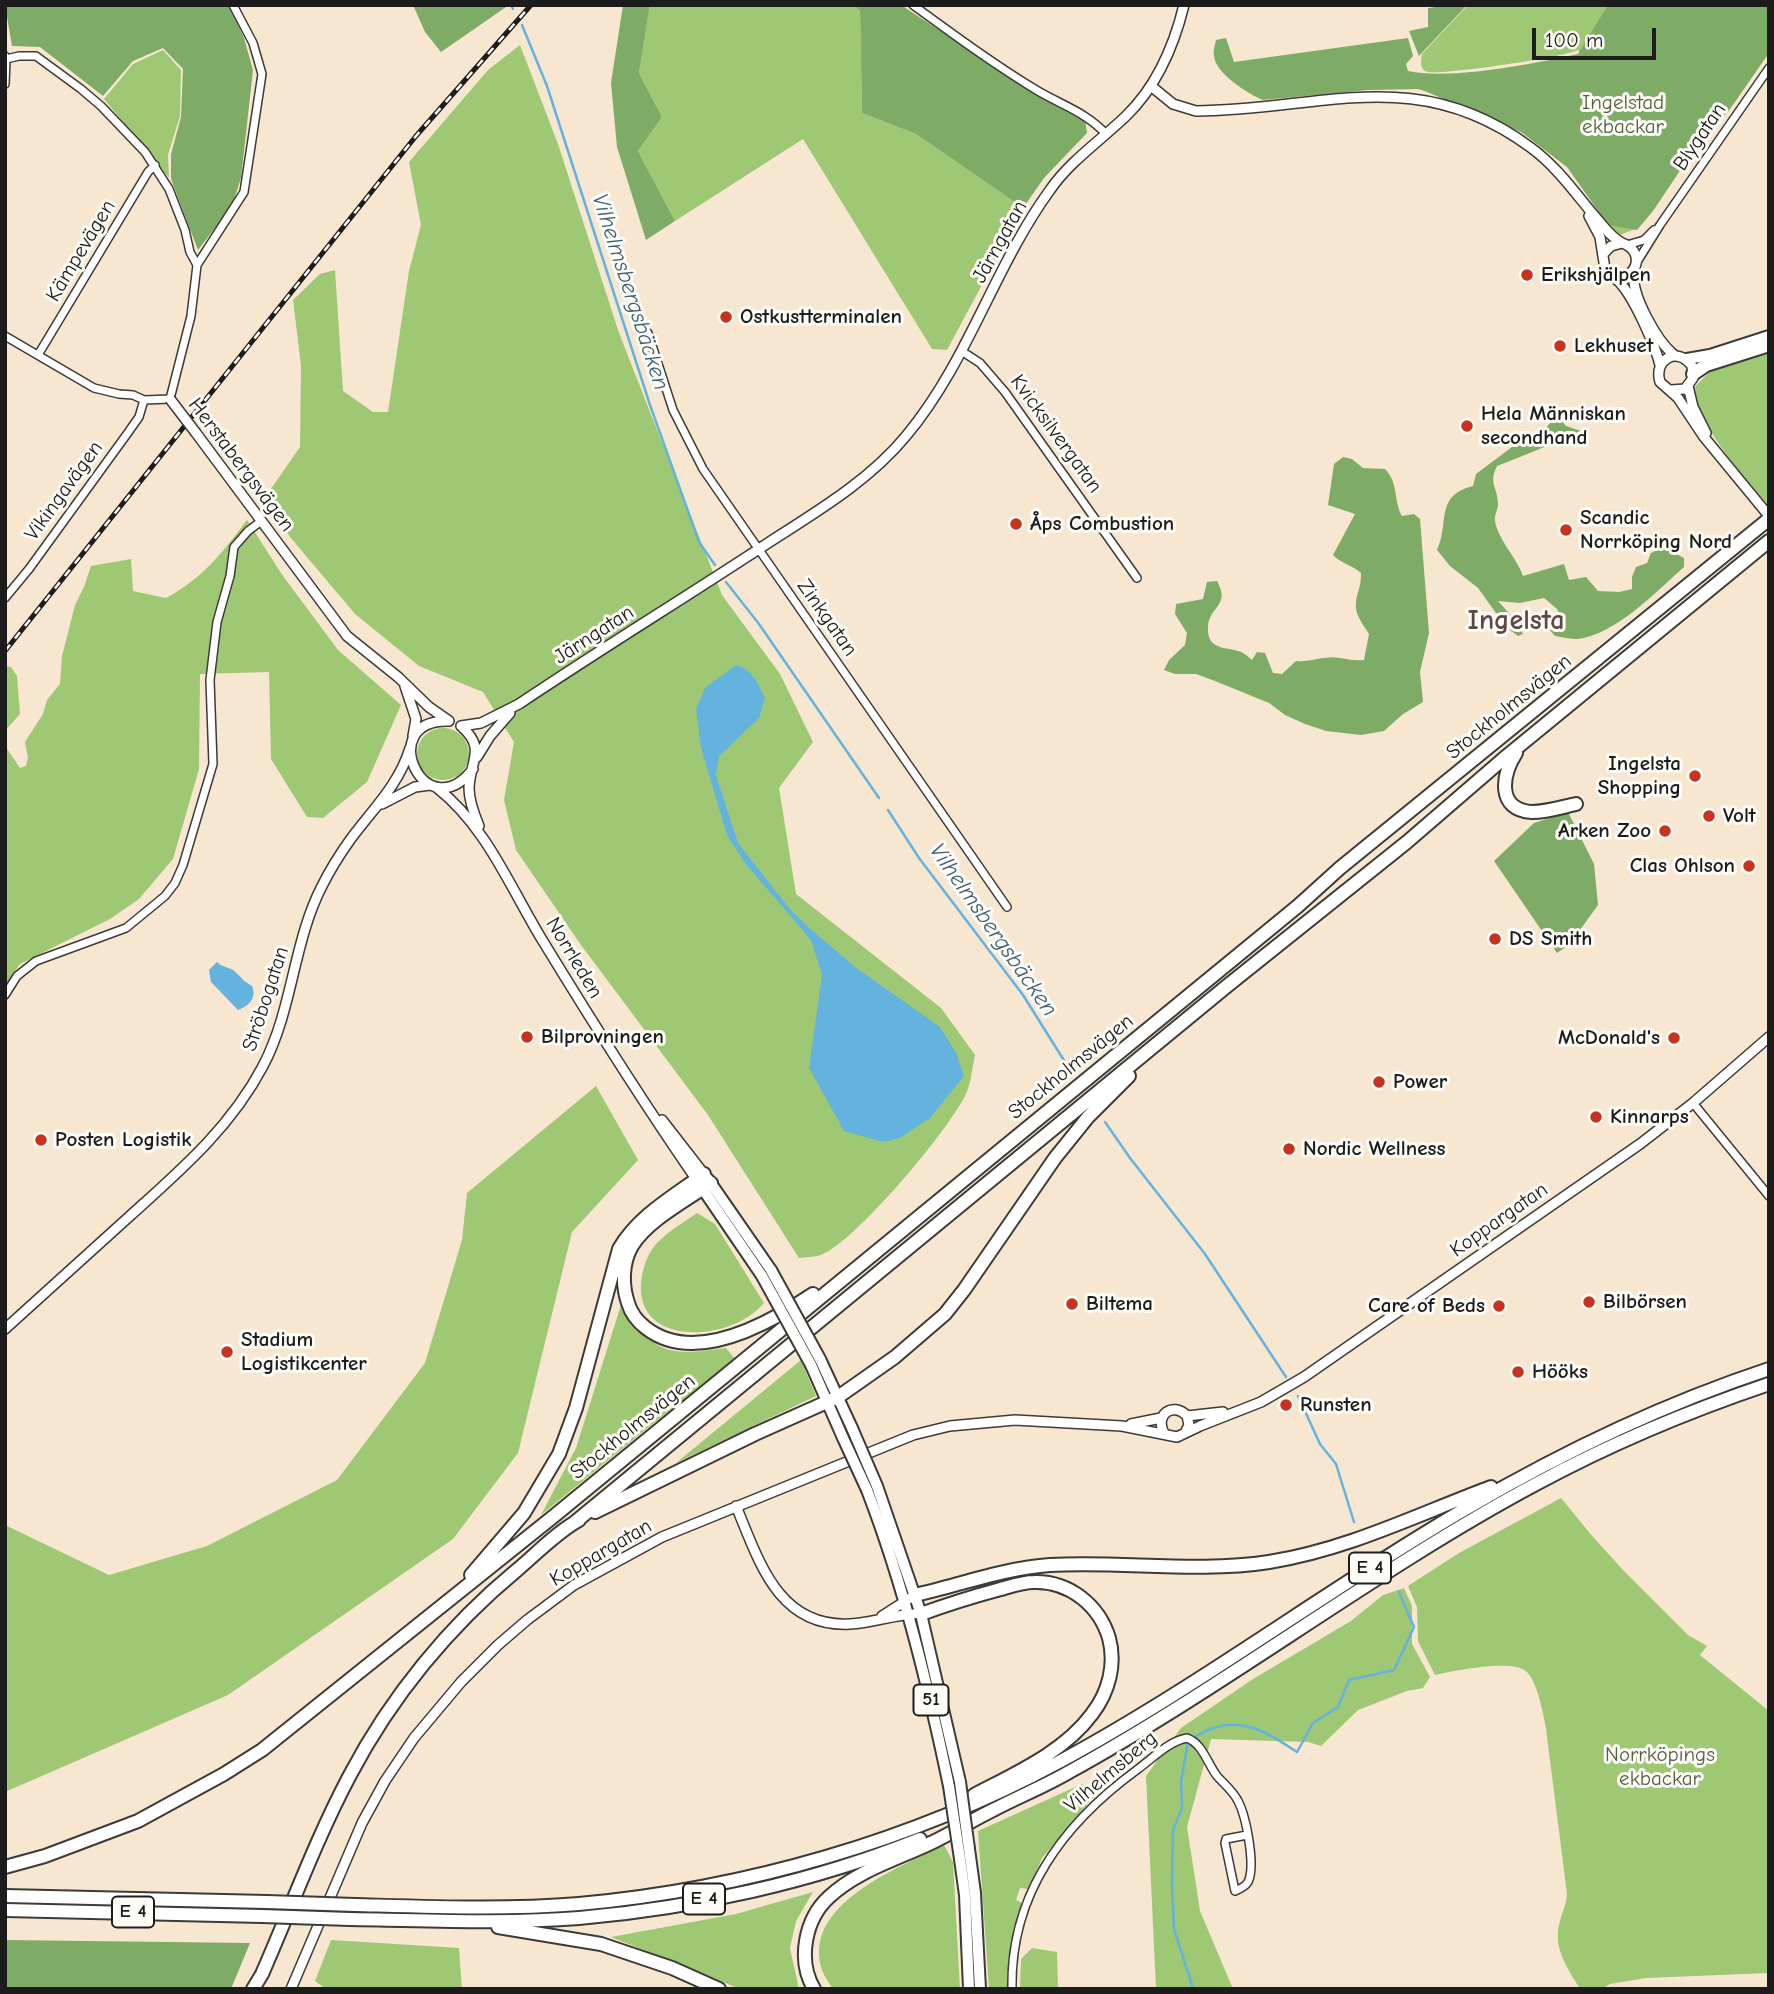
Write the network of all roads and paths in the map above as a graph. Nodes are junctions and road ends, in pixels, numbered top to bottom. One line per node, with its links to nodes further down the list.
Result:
1 (233, 5): 14 (street)
2 (913, 5): 8 (street)
3 (1184, 5): 7 (street, Järngatan)
4 (6, 58): 6 (street); 9 (street)
5 (1769, 68): 11 (street, Blygatan)
6 (5, 85)
7 (1151, 86): 8 (street, Järngatan); 10 (street)
8 (1106, 134): 21 (street, Järngatan)
9 (155, 165): 14 (street); 22 (street, Kämpevägen)
10 (1581, 200): 12 (street); 13 (street)
11 (1660, 225): 12 (street, Blygatan); 15 (street, Blygatan)
12 (1624, 244): 13 (street); 15 (street)
13 (1604, 254): 16 (street)
14 (197, 265): 28 (street)
15 (1635, 267): 16 (street); 23 (street)
16 (1614, 277): 25 (street)
17 (648, 333): 34 (street, Zinkgatan)
18 (1769, 336): 24 (main road)
19 (5, 337): 22 (street, Herstabergsvägen)
20 (1769, 345): 26 (highway)
21 (962, 352): 34 (street, Järngatan); 35 (street, Kvicksilvergatan)
22 (38, 355): 29 (street, Herstabergsvägen)
23 (1674, 355): 24 (street); 25 (street)
24 (1686, 359): 26 (street)
25 (1660, 365): 27 (street)
26 (1691, 380): 27 (street); 30 (street)
27 (1671, 390): 30 (street)
28 (170, 399): 29 (street, Herstabergsvägen); 32 (street, Herstabergsvägen, bridge)
29 (144, 400): 36 (street, Vikingavägen)
30 (1720, 454): 31 (street)
31 (1766, 520): 55 (highway, Stockholmsvägen)
32 (260, 522): 37 (street, Herstabergsvägen); 49 (street)
33 (1769, 541): 42 (highway, Stockholmsvägen)
34 (758, 550): 38 (street, Järngatan); 48 (street, Zinkgatan)
35 (1137, 578)
36 (5, 598)
37 (405, 684): 39 (street, Herstabergsvägen); 41 (street)
38 (519, 704): 40 (street, Järngatan); 43 (street, Järngatan)
39 (449, 721): 40 (street); 41 (street)
40 (461, 726): 43 (street)
41 (411, 744): 44 (street); 45 (street, Ströbogatan)
42 (1522, 744): 46 (highway); 50 (highway, Stockholmsvägen)
43 (474, 765): 44 (street); 47 (street)
44 (433, 786): 45 (street, Ströbogatan); 47 (street)
45 (380, 804): 56 (street, Ströbogatan)
46 (1576, 804)
47 (483, 837): 53 (street, Norrleden)
48 (1006, 907)
49 (5, 995)
50 (1188, 1018): 59 (highway); 69 (highway, Stockholmsvägen)
51 (1767, 1038): 52 (street, Koppargatan)
52 (1693, 1103): 54 (street); 60 (street, Koppargatan)
53 (703, 1181): 55 (highway); 59 (main road, 51, bridge); 71 (highway)
54 (1769, 1196)
55 (875, 1253): 71 (highway, Stockholmsvägen)
56 (5, 1329)
57 (1769, 1369): 66 (highway, E 4)
58 (1769, 1384): 74 (highway, E 4)
59 (833, 1399): 67 (main road, 51, bridge); 67 (main road, 51, bridge); 69 (highway)
60 (1242, 1409): 61 (street, Koppargatan); 65 (street, Koppargatan)
61 (1187, 1416): 62 (street); 65 (street)
62 (1161, 1418): 63 (street, Koppargatan); 64 (street)
63 (1122, 1426): 64 (street, Koppargatan); 68 (street, Koppargatan)
64 (1164, 1433): 65 (street)
65 (1185, 1433)
66 (1527, 1474): 70 (highway); 75 (highway, E 4)
67 (872, 1488): 70 (main road, 51)
68 (736, 1506): 73 (street); 83 (street, Koppargatan)
69 (574, 1523): 82 (highway)
70 (910, 1599): 72 (main road, 51); 73 (street)
71 (445, 1604): 78 (highway, Stockholmsvägen)
72 (915, 1614): 73 (street); 75 (highway); 77 (main road, 51, bridge)
73 (877, 1619)
74 (993, 1810): 81 (highway, E 4); 85 (highway)
75 (912, 1828): 79 (highway, E 4, bridge)
76 (1247, 1835): 76 (street, Vilhelmsberg); 88 (street, Vilhelmsberg)
77 (964, 1851): 86 (main road, 51); 87 (main road, 51)
78 (5, 1867)
79 (5, 1896)
80 (5, 1910): 81 (highway, E 4, bridge)
81 (456, 1921): 84 (highway)
82 (253, 1989)
83 (291, 1989)
84 (719, 1989)
85 (814, 1989)
86 (969, 1989)
87 (980, 1989)
88 (1012, 1989)

